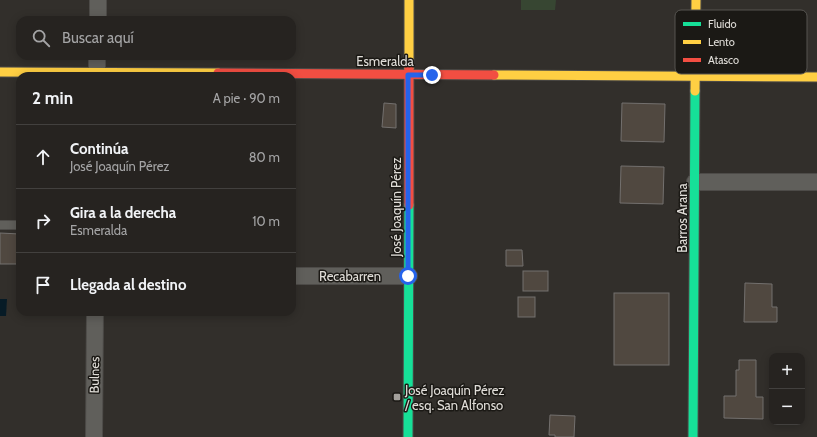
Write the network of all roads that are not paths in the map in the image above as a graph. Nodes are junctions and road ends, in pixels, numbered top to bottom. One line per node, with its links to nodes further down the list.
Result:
1 (98, 0): 3 (street)
2 (409, 0): 9 (main road, José Joaquín Pérez)
3 (98, 16)
4 (97, 60): 7 (street)
5 (0, 72): 6 (main road, Esmeralda)
6 (16, 72)
7 (97, 72)
8 (296, 75): 9 (main road, Esmeralda)
9 (408, 75): 10 (main road, Esmeralda); 17 (main road, José Joaquín Pérez)
10 (696, 76): 11 (main road, Esmeralda); 12 (main road, Barros Arana)
11 (817, 77)
12 (695, 182): 13 (street); 21 (main road, Barros Arana)
13 (817, 182)
14 (0, 225): 15 (lane)
15 (16, 226)
16 (296, 276): 17 (street, Recabarren)
17 (408, 276): 20 (main road, José Joaquín Pérez)
18 (95, 316): 19 (street, Bulnes)
19 (94, 437)
20 (408, 437)
21 (694, 437)

